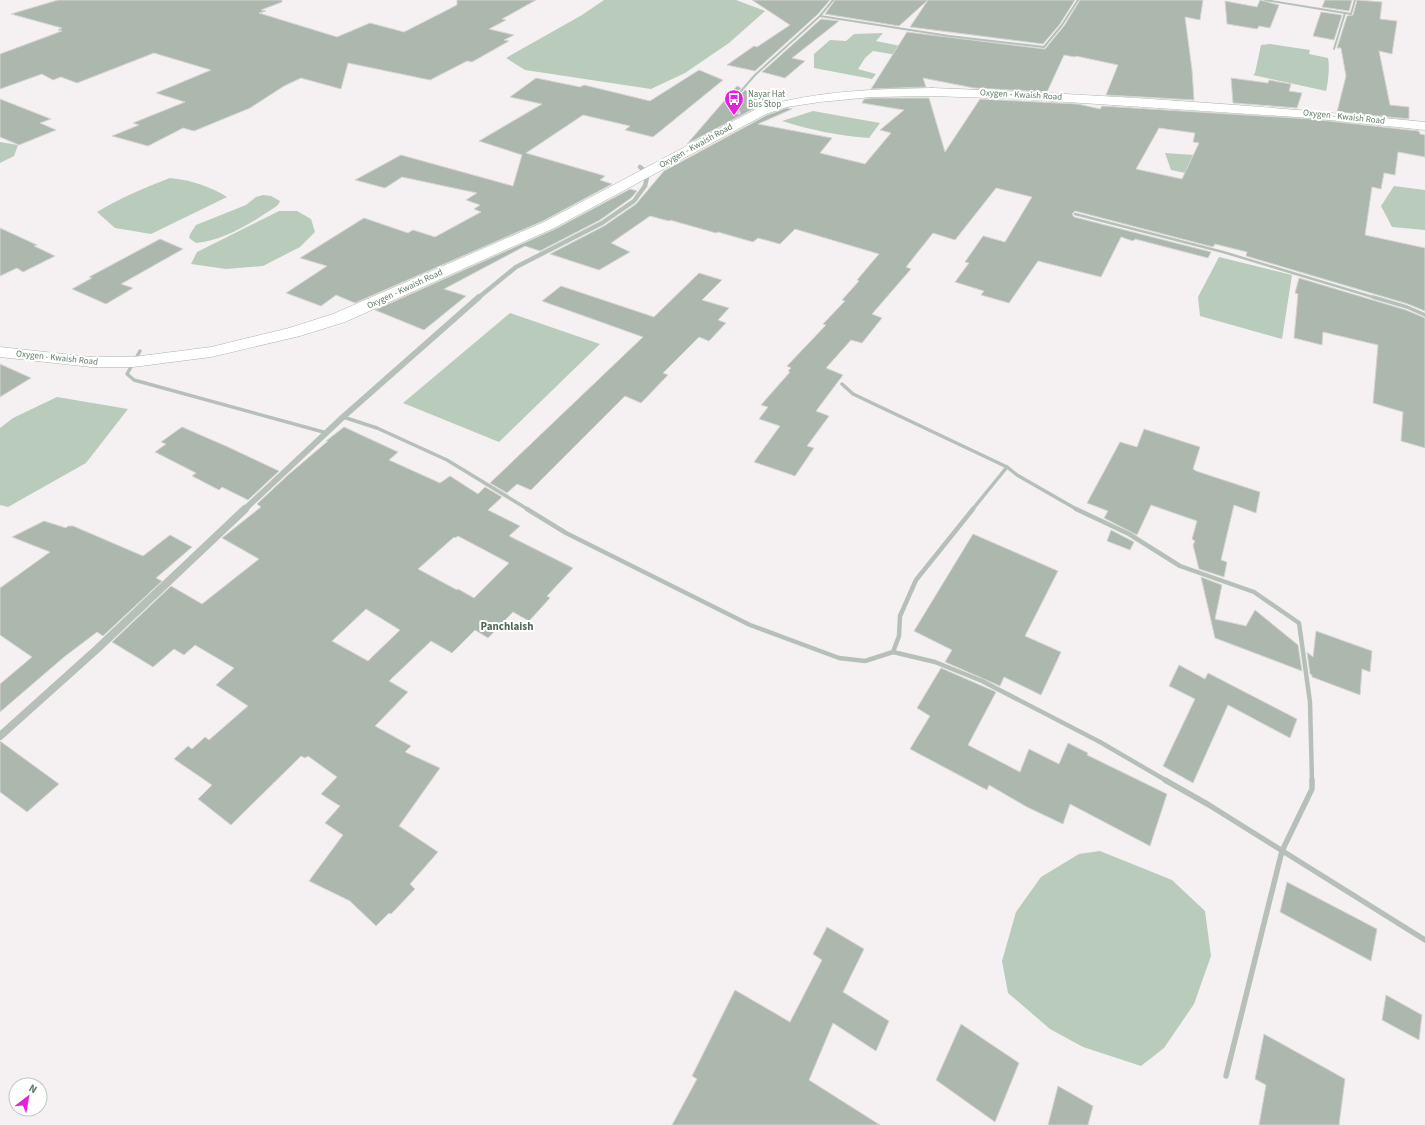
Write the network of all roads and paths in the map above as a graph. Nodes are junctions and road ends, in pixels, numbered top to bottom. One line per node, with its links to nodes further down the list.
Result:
1 (833, 0): 8 (street)
2 (1078, 0): 8 (street)
3 (1265, 0): 6 (street)
4 (1298, 0): 6 (street)
5 (1355, 0): 7 (street)
6 (1296, 5): 7 (street)
7 (1345, 13): 9 (street)
8 (820, 16): 10 (street)
9 (1334, 49)
10 (738, 112): 11 (main road, Oxygen - Kwaish Road); 13 (main road, Oxygen - Kwaish Road)
11 (1425, 121)
12 (1425, 126): 13 (main road, Oxygen - Kwaish Road)
13 (644, 170): 18 (main road, Oxygen - Kwaish Road); 20 (street)
14 (1075, 214): 15 (street)
15 (1425, 315)
16 (0, 343): 18 (main road, Oxygen - Kwaish Road)
17 (0, 352): 18 (main road, Oxygen - Kwaish Road)
18 (136, 357): 21 (street)
19 (842, 384): 22 (street)
20 (343, 417): 21 (street); 23 (street)
21 (327, 433): 24 (street)
22 (1007, 467): 23 (street); 25 (street)
23 (892, 652): 25 (street)
24 (0, 736)
25 (1282, 851): 26 (street); 27 (street)
26 (1425, 940)
27 (1226, 1076)

